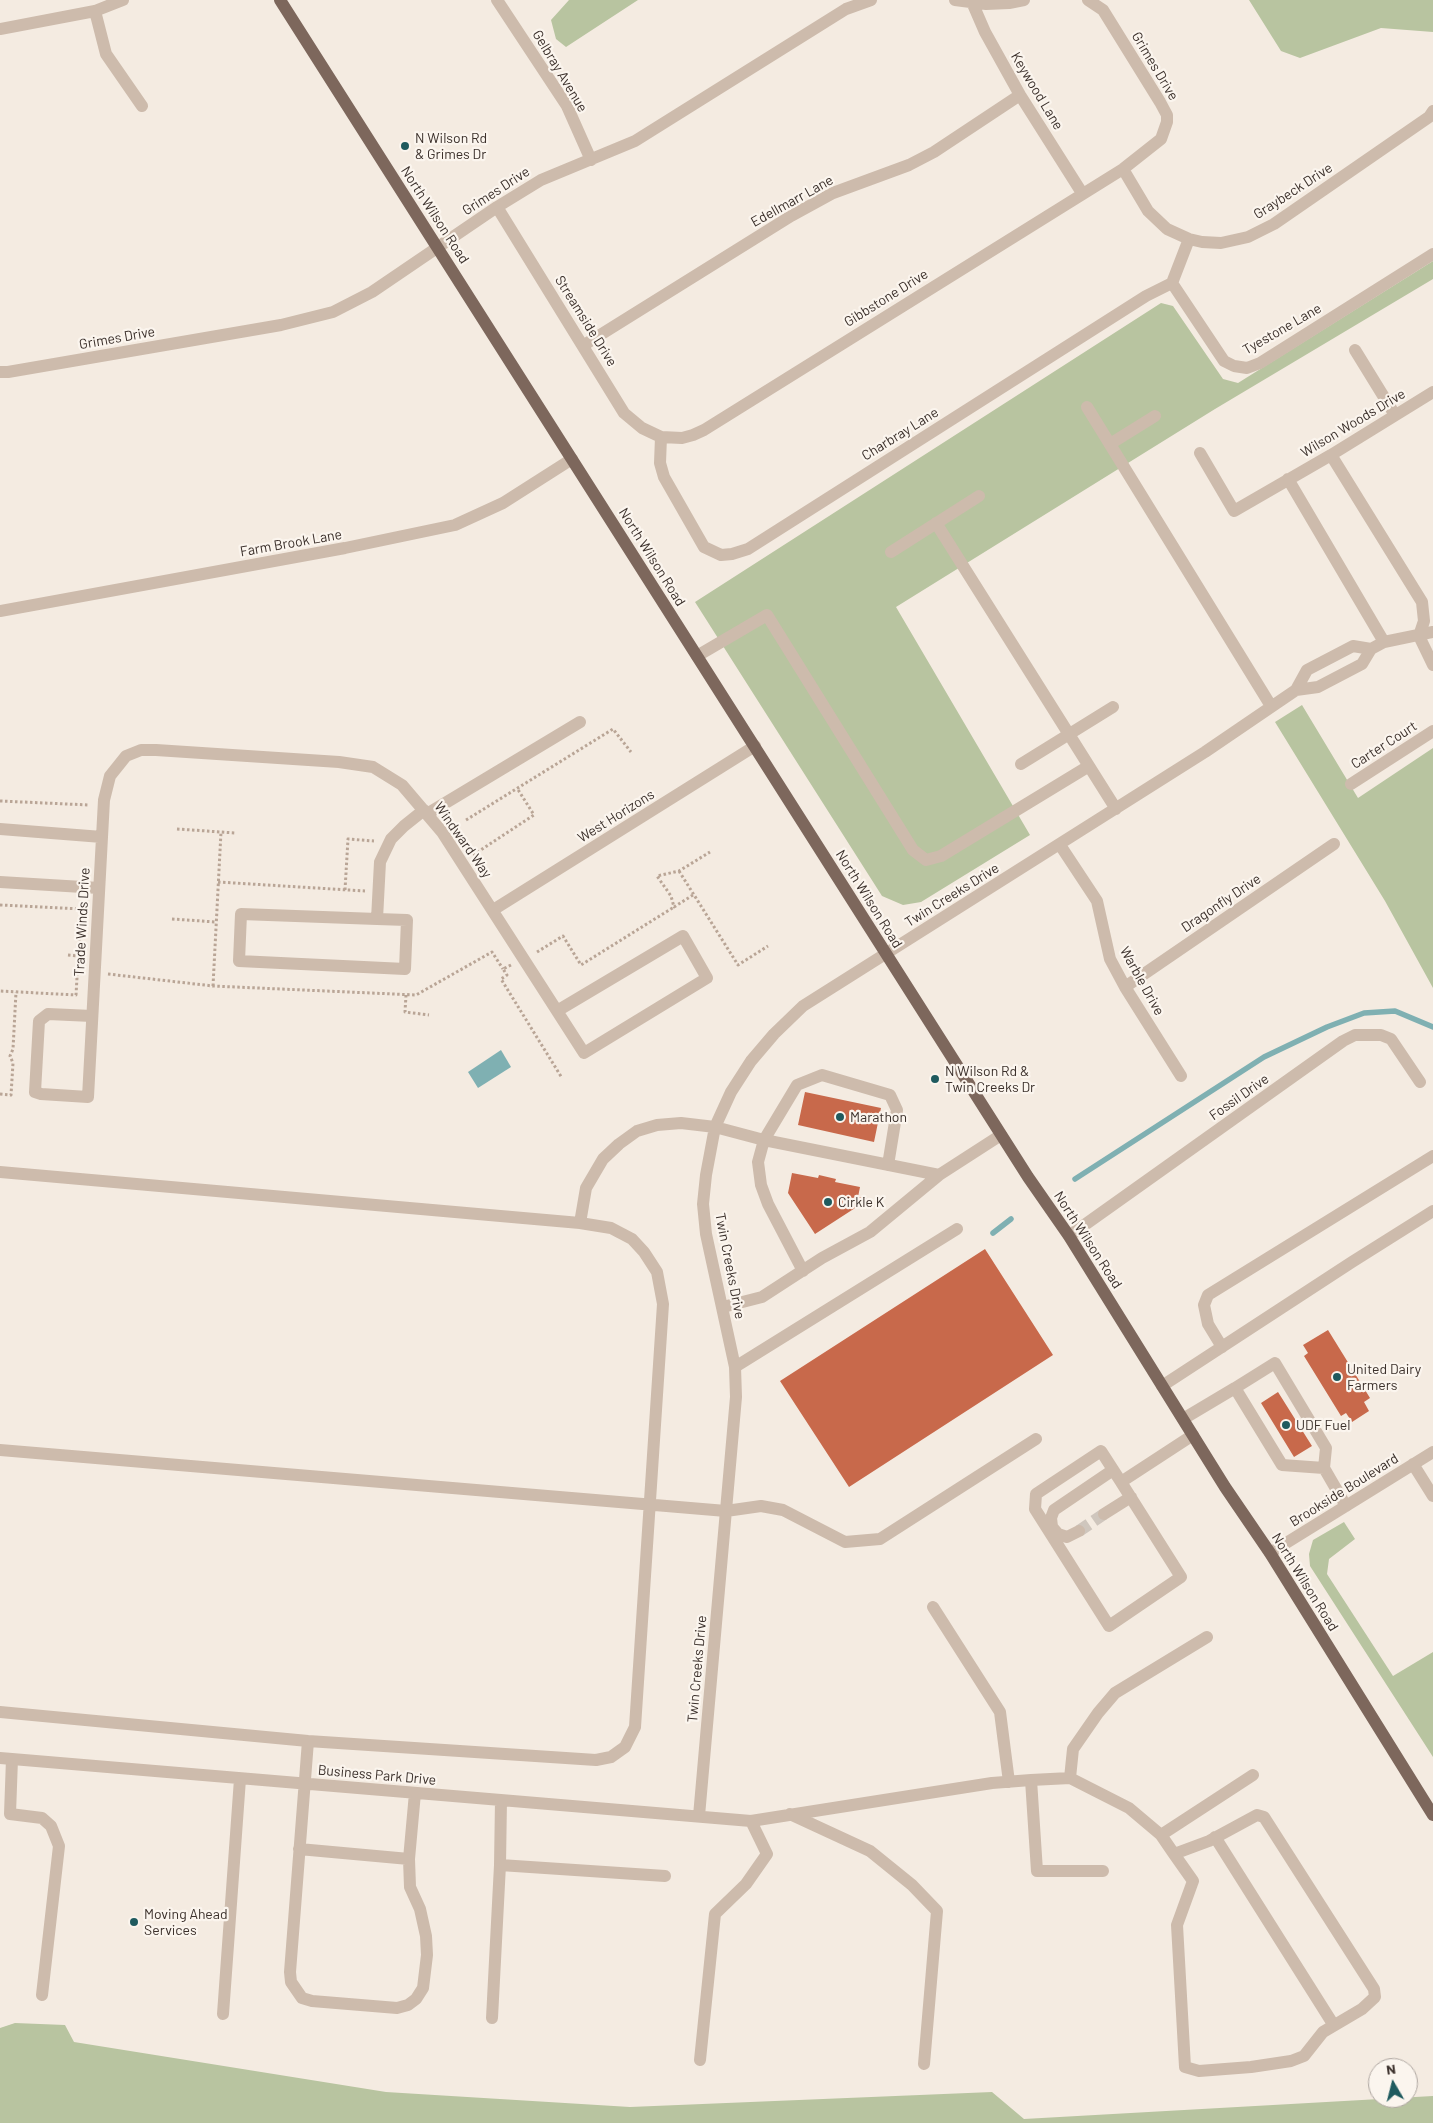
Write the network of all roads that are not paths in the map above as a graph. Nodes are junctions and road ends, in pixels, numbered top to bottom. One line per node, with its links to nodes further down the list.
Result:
1 (123, 0): 9 (street)
2 (280, 0): 19 (main road, North Wilson Road)
3 (497, 0): 14 (street, Gelbray Avenue)
4 (871, 0): 14 (street, Grimes Drive)
5 (955, 0): 8 (street)
6 (1024, 0): 8 (street)
7 (1088, 0): 15 (street, Grimes Drive)
8 (972, 2): 11 (street, Keywood Lane)
9 (94, 11): 10 (street); 12 (street)
10 (0, 30)
11 (1020, 95): 16 (street, Keywood Lane); 22 (street, Edellmarr Lane)
12 (142, 106)
13 (1433, 111): 18 (street, Graybeck Drive)
14 (591, 160): 17 (street, Grimes Drive)
15 (1123, 169): 16 (street, Gibbstone Drive); 18 (street, Graybeck Drive)
16 (1082, 193): 29 (street, Gibbstone Drive)
17 (497, 207): 19 (street, Grimes Drive); 22 (street, Streamside Drive)
18 (1189, 239): 21 (street)
19 (438, 248): 24 (street, Grimes Drive); 33 (main road, North Wilson Road)
20 (1433, 254): 21 (street, Tyestone Lane)
21 (1172, 283): 29 (street, Charbray Lane)
22 (584, 345): 29 (street, Streamside Drive)
23 (1355, 350): 27 (street)
24 (0, 372)
25 (1432, 396): 27 (street, Wilson Woods Drive)
26 (1087, 407): 30 (street)
27 (1395, 415): 32 (street, Wilson Woods Drive)
28 (1155, 416): 30 (street)
29 (661, 437)
30 (1110, 444): 46 (street)
31 (1200, 453): 34 (street, Wilson Woods Drive)
32 (1331, 455): 34 (street, Wilson Woods Drive); 40 (street)
33 (572, 459): 38 (street, Farm Brook Lane); 43 (main road, North Wilson Road)
34 (1288, 479): 41 (street)
35 (979, 496): 36 (street)
36 (936, 523): 37 (street); 50 (street)
37 (891, 552)
38 (0, 611)
39 (1433, 632): 40 (street, Twin Creeks Drive)
40 (1419, 636): 41 (street, Twin Creeks Drive); 44 (street)
41 (1384, 642): 42 (street, Twin Creeks Drive)
42 (1371, 648): 45 (street, Twin Creeks Drive); 45 (street, Twin Creeks Drive)
43 (697, 656): 51 (main road, North Wilson Road); 54 (street)
44 (1433, 665)
45 (1296, 690): 46 (street, Twin Creeks Drive)
46 (1271, 706): 56 (street, Twin Creeks Drive)
47 (1113, 707): 50 (street)
48 (580, 722): 57 (street)
49 (1433, 731): 55 (street, Carter Court)
50 (1068, 734): 53 (street); 54 (street)
51 (755, 746): 64 (street, West Horizons); 66 (main road, North Wilson Road)
52 (126, 756): 57 (street, Windward Way); 59 (street, Trade Winds Drive)
53 (1021, 764)
54 (1089, 766): 56 (street)
55 (1351, 784)
56 (1116, 809): 61 (street, Twin Creeks Drive)
57 (425, 812): 64 (street, Windward Way); 65 (street)
58 (0, 829): 59 (street)
59 (102, 838): 63 (street, Trade Winds Drive)
60 (1334, 844): 67 (street, Dragonfly Drive)
61 (1060, 845): 66 (street, Twin Creeks Drive); 67 (street, Warble Drive)
62 (0, 882): 63 (street)
63 (99, 888): 69 (street, Trade Winds Drive)
64 (493, 910): 68 (street, Windward Way)
65 (377, 919): 65 (street)
66 (887, 955): 72 (street, Twin Creeks Drive); 73 (main road, North Wilson Road)
67 (1125, 986): 70 (street, Warble Drive)
68 (558, 1012): 68 (street, Windward Way)
69 (92, 1016): 69 (street, Trade Winds Drive)
70 (1181, 1076)
71 (1420, 1082): 82 (street, Fossil Drive)
72 (715, 1127): 74 (street); 80 (street); 84 (street, Twin Creeks Drive)
73 (1001, 1135): 78 (street); 82 (main road, North Wilson Road)
74 (764, 1140): 76 (street); 76 (street); 83 (street)
75 (1433, 1156): 85 (street)
76 (888, 1165): 78 (street)
77 (0, 1172): 80 (street)
78 (940, 1176): 83 (street)
79 (1433, 1211): 85 (street)
80 (580, 1223): 100 (street)
81 (957, 1229): 86 (street)
82 (1069, 1236): 87 (main road, North Wilson Road)
83 (803, 1271): 84 (street)
84 (723, 1307): 86 (street, Twin Creeks Drive)
85 (1222, 1347): 87 (street)
86 (735, 1367): 102 (street, Twin Creeks Drive)
87 (1162, 1386): 89 (main road, North Wilson Road)
88 (1236, 1388): 89 (street); 95 (street); 95 (street)
89 (1183, 1419): 90 (main road, North Wilson Road)
90 (1193, 1435): 97 (street); 105 (main road, North Wilson Road)
91 (1036, 1439): 102 (street)
92 (0, 1450): 100 (street)
93 (1433, 1452): 94 (street, Brookside Boulevard)
94 (1413, 1464): 98 (street); 101 (street, Brookside Boulevard)
95 (1324, 1468): 101 (street)
96 (1113, 1470): 97 (street); 99 (street); 104 (street)
97 (1121, 1482): 99 (street)
98 (1433, 1496)
99 (1130, 1497): 103 (street)
100 (649, 1504): 102 (street); 109 (street)
101 (1346, 1506): 105 (street, Brookside Boulevard)
102 (726, 1511): 122 (street, Twin Creeks Drive)
103 (1104, 1514)
104 (1079, 1531)
105 (1270, 1553): 121 (main road, North Wilson Road)
106 (933, 1607): 115 (street)
107 (1207, 1637): 112 (street)
108 (0, 1712): 109 (street)
109 (308, 1741): 116 (street)
110 (6, 1758): 113 (street, Business Park Drive); 119 (street)
111 (1253, 1775): 124 (street)
112 (1070, 1778): 114 (street, Business Park Drive); 124 (street)
113 (240, 1779): 116 (street, Business Park Drive); 133 (street)
114 (1031, 1780): 115 (street, Business Park Drive); 130 (street)
115 (1009, 1782): 120 (street, Business Park Drive)
116 (304, 1784): 117 (street, Business Park Drive); 126 (street)
117 (415, 1793): 118 (street, Business Park Drive); 128 (street)
118 (501, 1800): 122 (street, Business Park Drive); 129 (street)
119 (5, 1813): 132 (street)
120 (790, 1814): 123 (street, Business Park Drive); 137 (street)
121 (1433, 1815)
122 (699, 1816): 123 (street, Business Park Drive)
123 (751, 1821): 136 (street)
124 (1161, 1835): 127 (street)
125 (1215, 1837): 127 (street); 135 (street); 135 (street)
126 (299, 1849): 128 (street); 128 (street)
127 (1174, 1854): 135 (street)
128 (409, 1859)
129 (500, 1865): 131 (street); 134 (street)
130 (1104, 1871)
131 (665, 1876)
132 (42, 1995)
133 (223, 2014)
134 (492, 2018)
135 (1333, 2024)
136 (700, 2060)
137 (924, 2064)

